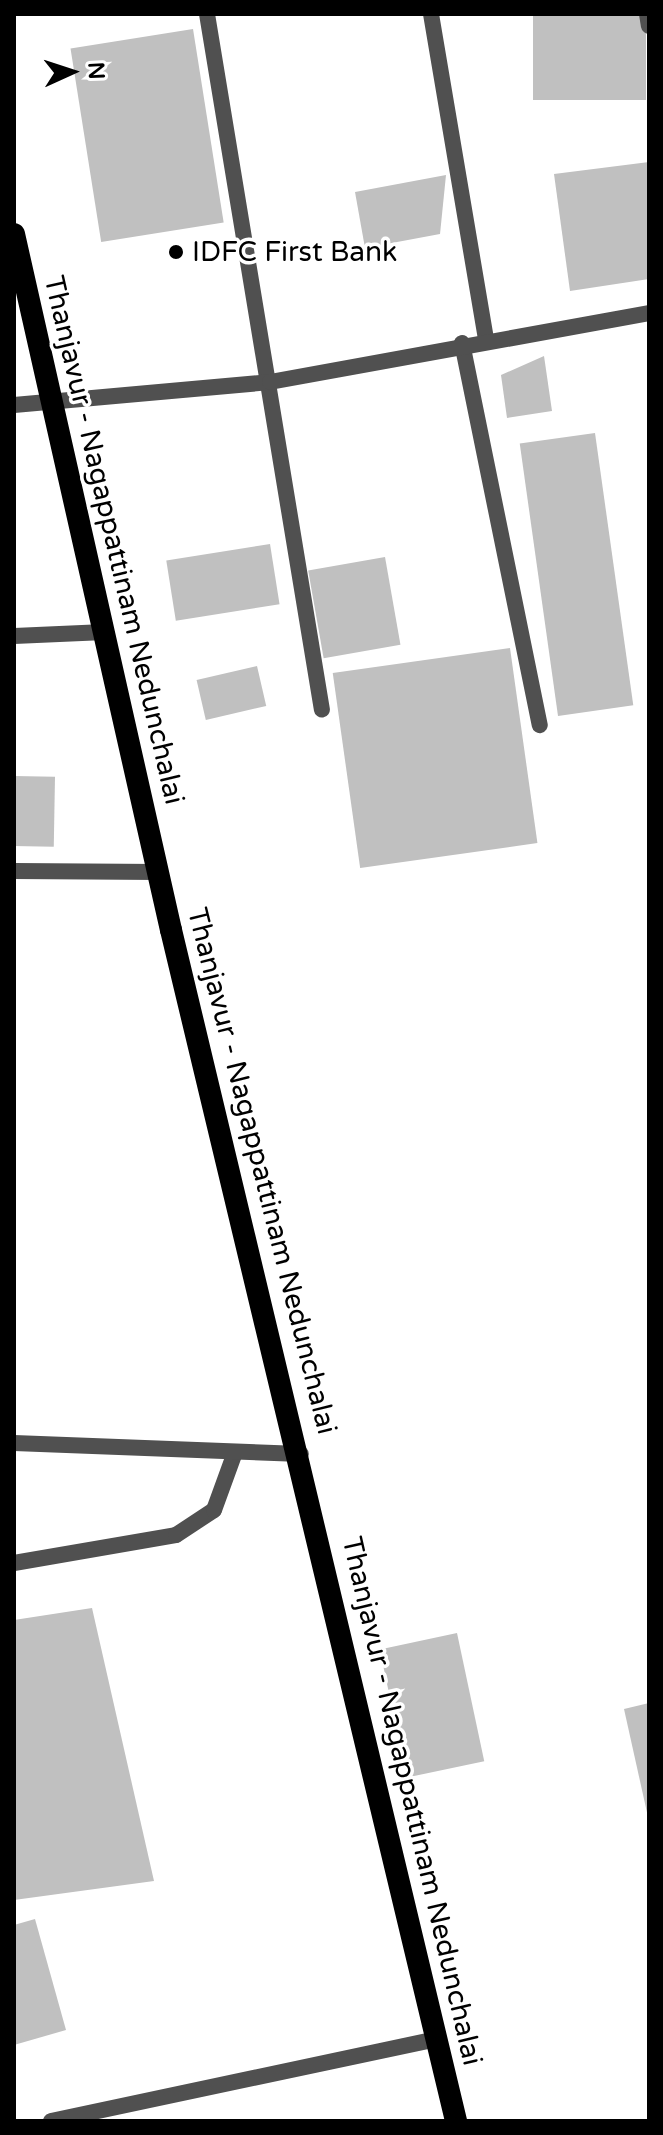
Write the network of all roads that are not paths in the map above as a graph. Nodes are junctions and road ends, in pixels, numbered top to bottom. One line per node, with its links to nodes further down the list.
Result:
1 (207, 14): 9 (street)
2 (431, 14): 7 (street)
3 (647, 14): 4 (street)
4 (649, 26)
5 (14, 234): 11 (highway, Thanjavur - Nagappattinam Nedunchalai)
6 (649, 313): 7 (street)
7 (486, 338): 8 (street)
8 (462, 343): 9 (street); 15 (street)
9 (270, 382): 11 (street); 14 (street)
10 (14, 405): 11 (street)
11 (51, 405): 12 (highway, Thanjavur - Nagappattinam Nedunchalai)
12 (105, 632): 13 (street); 17 (highway, Thanjavur - Nagappattinam Nedunchalai)
13 (14, 636)
14 (322, 710)
15 (540, 725)
16 (14, 871): 17 (street)
17 (159, 872): 19 (highway, Thanjavur - Nagappattinam Nedunchalai)
18 (14, 1443): 20 (street)
19 (301, 1454): 20 (street); 22 (highway, Thanjavur - Nagappattinam Nedunchalai)
20 (234, 1455): 21 (street)
21 (14, 1563)
22 (437, 2039): 23 (street); 24 (highway, Thanjavur - Nagappattinam Nedunchalai)
23 (51, 2121)
24 (456, 2121)

